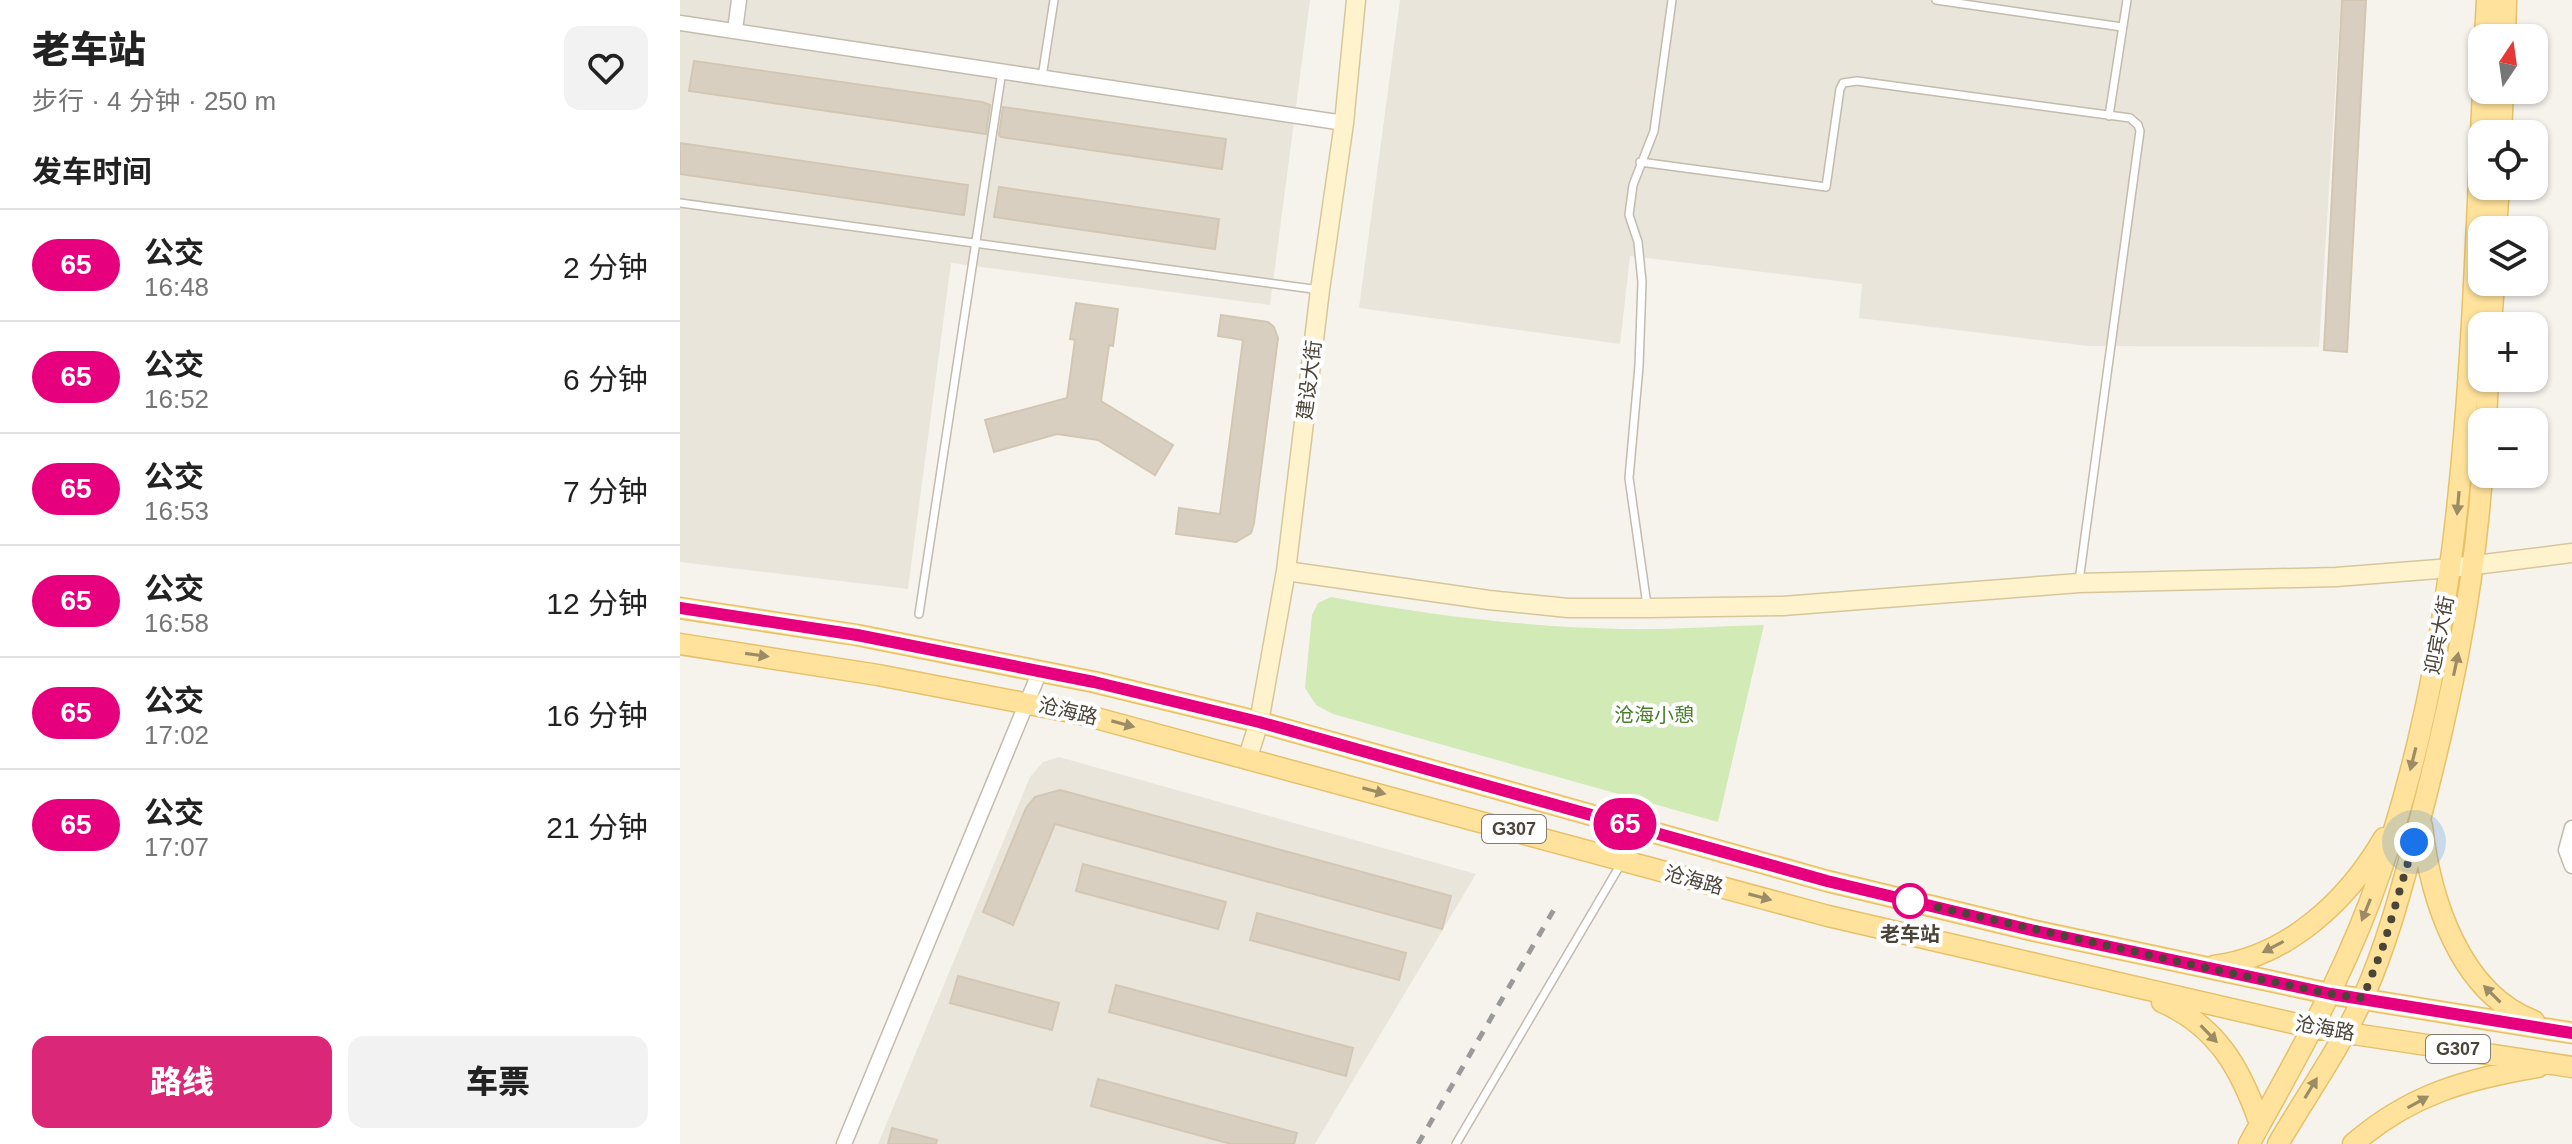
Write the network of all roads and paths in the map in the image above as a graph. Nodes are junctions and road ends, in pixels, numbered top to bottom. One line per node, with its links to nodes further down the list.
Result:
1 (739, 0): 13 (street)
2 (1054, 0): 15 (lane)
3 (1356, 0): 18 (street, 建设大街)
4 (1672, 0): 19 (lane)
5 (1936, 0): 12 (lane)
6 (2127, 0): 12 (lane)
7 (2487, 0): 10 (main road)
8 (2506, 0): 11 (main road)
9 (680, 23): 13 (street)
10 (2486, 24)
11 (2505, 24)
12 (2122, 27): 17 (lane)
13 (735, 30): 14 (street)
14 (1002, 71): 15 (street); 21 (lane)
15 (1042, 78): 18 (street)
16 (2482, 104): 26 (main road, 迎宾大街, one-way to 26)
17 (2109, 116): 19 (lane); 28 (lane)
18 (1344, 123): 22 (street, 建设大街)
19 (1640, 162): 30 (lane)
20 (680, 203): 21 (lane)
21 (974, 244): 22 (lane); 31 (lane)
22 (1320, 290): 27 (street, 建设大街)
23 (2481, 488): 25 (main road, 迎宾大街)
24 (2572, 553): 25 (street)
25 (2474, 564): 26 (street); 38 (main road, 迎宾大街, one-way to 25)
26 (2451, 568): 28 (street); 37 (main road, 迎宾大街, one-way to 37)
27 (1286, 571): 30 (street); 35 (street, 建设大街)
28 (2079, 583): 30 (street)
29 (680, 608): 33 (main road, 沧海路 / G307)
30 (1648, 608)
31 (919, 614)
32 (680, 644): 34 (main road, 沧海路 / G307, one-way to 34)
33 (1040, 671): 34 (street); 35 (main road, 沧海路 / G307)
34 (1028, 702): 36 (main road, 沧海路 / G307, one-way to 36); 51 (street)
35 (1259, 722): 36 (street, 建设大街); 42 (main road, 沧海路 / G307)
36 (1248, 757): 40 (main road, 沧海路 / G307, one-way to 40)
37 (2400, 810): 42 (main road, one-way to 42); 44 (main road, 迎宾大街, one-way to 44)
38 (2421, 817): 45 (main road, 迎宾大街); 48 (main road, one-way to 38)
39 (2572, 828): 41 (street)
40 (1623, 860): 43 (main road, 沧海路 / G307, one-way to 43); 52 (lane)
41 (2572, 866)
42 (2202, 967): 44 (main road, 沧海路 / G307)
43 (2118, 983): 46 (main road, 沧海路 / G307); 50 (main road, one-way to 50)
44 (2331, 994): 45 (main road, 沧海路 / G307); 46 (main road, 迎宾大街)
45 (2363, 998): 47 (main road, 迎宾大街); 48 (main road, 沧海路 / G307)
46 (2314, 1028): 47 (main road, 沧海路 / G307); 50 (main road, 迎宾大街)
47 (2344, 1032): 49 (main road, 沧海路 / G307); 54 (main road, 迎宾大街, one-way to 47)
48 (2566, 1032)
49 (2564, 1066): 55 (main road, one-way to 49)
50 (2260, 1124): 53 (main road, 迎宾大街)
51 (844, 1144)
52 (1456, 1144)
53 (2249, 1144)
54 (2278, 1144)
55 (2353, 1144)

